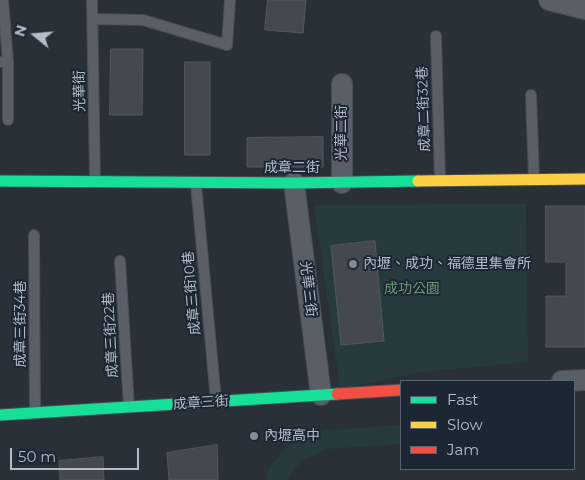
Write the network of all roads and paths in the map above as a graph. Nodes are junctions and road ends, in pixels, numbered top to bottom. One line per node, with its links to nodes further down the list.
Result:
1 (3, 0): 8 (lane)
2 (92, 0): 6 (lane, 光華街)
3 (230, 0): 6 (lane)
4 (549, 0): 5 (street)
5 (585, 9)
6 (93, 19): 15 (lane, 光華街)
7 (436, 36): 16 (lane, 成章二街32巷)
8 (4, 62): 11 (lane)
9 (342, 84): 18 (street, 光華二街)
10 (531, 96): 12 (lane)
11 (8, 120)
12 (534, 180): 13 (street, 成章二街); 16 (street, 成章二街)
13 (585, 180)
14 (0, 181): 15 (street, 成章二街)
15 (95, 181): 17 (street, 成章二街)
16 (440, 181): 18 (street, 成章二街)
17 (196, 182): 19 (street, 成章二街); 24 (lane, 成章三街10巷)
18 (342, 182): 19 (street, 成章二街)
19 (294, 183): 23 (street, 光華三街)
20 (34, 235): 26 (lane, 成章三街34巷)
21 (120, 261): 25 (lane, 成章三街22巷)
22 (400, 390): 23 (street, 成章三街)
23 (321, 395): 24 (street, 成章三街)
24 (216, 402): 25 (street, 成章三街)
25 (129, 408): 26 (street, 成章三街)
26 (36, 413): 27 (street, 成章三街)
27 (0, 415)

